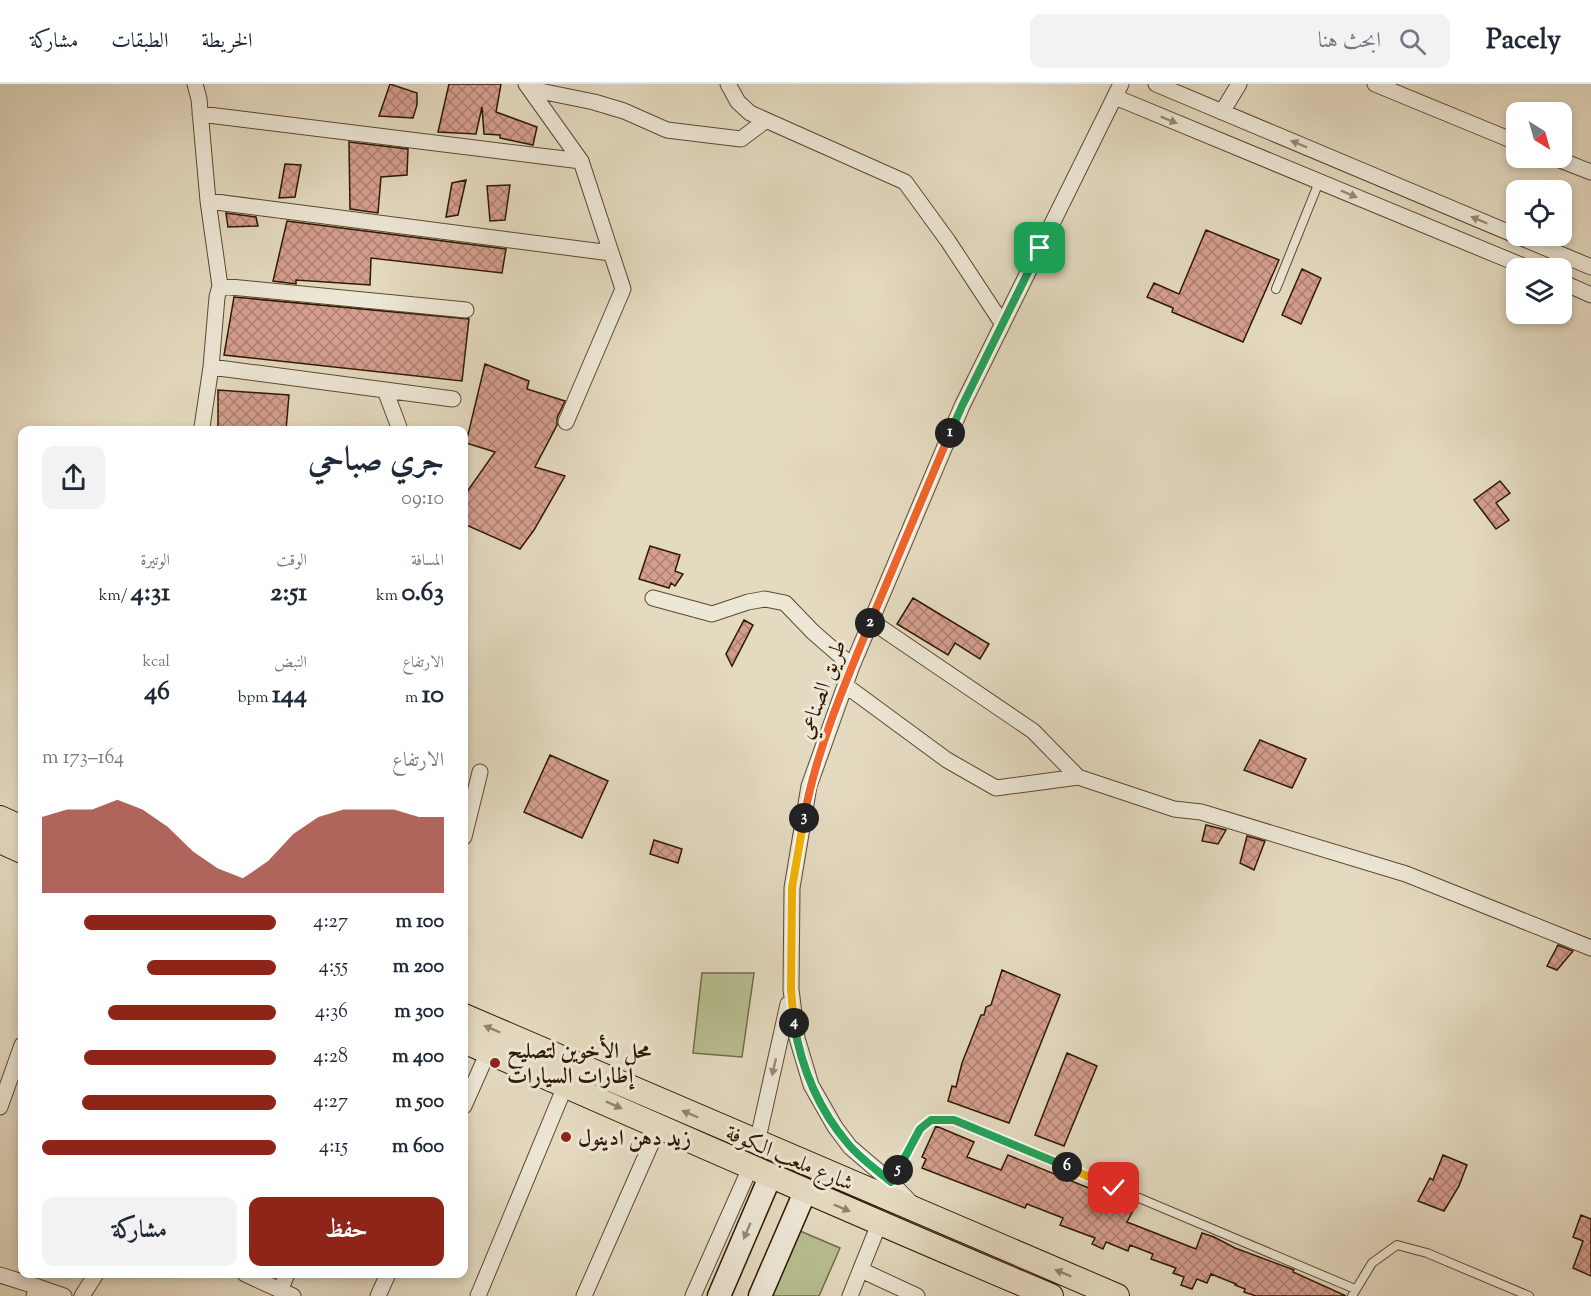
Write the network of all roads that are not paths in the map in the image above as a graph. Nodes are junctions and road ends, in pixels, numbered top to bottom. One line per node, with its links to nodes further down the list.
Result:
1 (195, 84): 9 (street)
2 (728, 84): 10 (street)
3 (1156, 84): 8 (street)
4 (1239, 84): 8 (street)
5 (1376, 84): 11 (street)
6 (528, 87): 10 (street); 12 (street)
7 (1118, 91): 15 (street, one-way to 15); 27 (street, طريق الصناعي)
8 (1222, 112): 16 (street, one-way to 8)
9 (200, 114): 12 (street); 17 (street)
10 (765, 122): 27 (street)
11 (1506, 138)
12 (581, 161): 19 (street)
13 (1572, 165): 14 (street)
14 (1591, 172)
15 (1319, 182): 18 (street, one-way to 18); 24 (lane)
16 (1411, 191): 18 (street); 21 (street, one-way to 16)
17 (208, 201): 19 (street); 22 (street)
18 (1402, 216): 20 (street)
19 (611, 253): 31 (street)
20 (1506, 259)
21 (1591, 267)
22 (220, 286): 26 (street); 28 (street)
23 (1572, 286): 25 (street)
24 (1276, 289)
25 (1591, 294)
26 (466, 310)
27 (1002, 323): 35 (street, طريق الصناعي)
28 (211, 368): 29 (street); 32 (street)
29 (385, 390): 30 (street); 33 (street)
30 (453, 399)
31 (566, 422)
32 (202, 426)
33 (398, 426)
34 (653, 598): 36 (street)
35 (871, 621): 36 (street, طريق الصناعي); 39 (street)
36 (852, 666): 37 (street, طريق الصناعي)
37 (845, 685): 39 (street); 46 (street, طريق الصناعي)
38 (480, 772): 41 (street)
39 (1078, 777): 45 (street)
40 (0, 818): 42 (main road)
41 (468, 821)
42 (18, 826)
43 (0, 842): 44 (main road)
44 (18, 849)
45 (1591, 948)
46 (791, 989): 55 (street, one-way to 55); 57 (street, طريق الصناعي)
47 (468, 1018): 55 (main road, شارع ملعب الكوفة, one-way to 47)
48 (468, 1043): 49 (main road, شارع ملعب الكوفة)
49 (488, 1052): 51 (main road, شارع ملعب الكوفة); 52 (street)
50 (18, 1056): 53 (street)
51 (566, 1084): 54 (main road, شارع ملعب الكوفة, one-way to 54); 72 (street)
52 (468, 1097)
53 (0, 1107)
54 (659, 1126): 56 (main road, شارع ملعب الكوفة); 73 (street)
55 (757, 1143): 59 (main road, شارع ملعب الكوفة)
56 (760, 1172): 58 (main road, شارع ملعب الكوفة); 74 (street); 75 (street, one-way to 75)
57 (891, 1182): 59 (street, طريق الصناعي); 67 (lane)
58 (805, 1192): 60 (main road, شارع ملعب الكوفة, one-way to 60); 76 (street)
59 (919, 1212): 80 (main road, شارع ملعب الكوفة, one-way to 59)
60 (879, 1224): 61 (street); 79 (main road, شارع ملعب الكوفة)
61 (861, 1270): 77 (street); 78 (street)
62 (0, 1275): 66 (street)
63 (93, 1278): 70 (street)
64 (254, 1278): 68 (street)
65 (386, 1278): 71 (street)
66 (36, 1291): 69 (street)
67 (1353, 1292): 81 (lane)
68 (287, 1293)
69 (64, 1296)
70 (82, 1296)
71 (378, 1296)
72 (478, 1296)
73 (584, 1296)
74 (693, 1296)
75 (719, 1296)
76 (760, 1296)
77 (850, 1296)
78 (917, 1296)
79 (1051, 1296)
80 (1117, 1296)
81 (1529, 1296)

